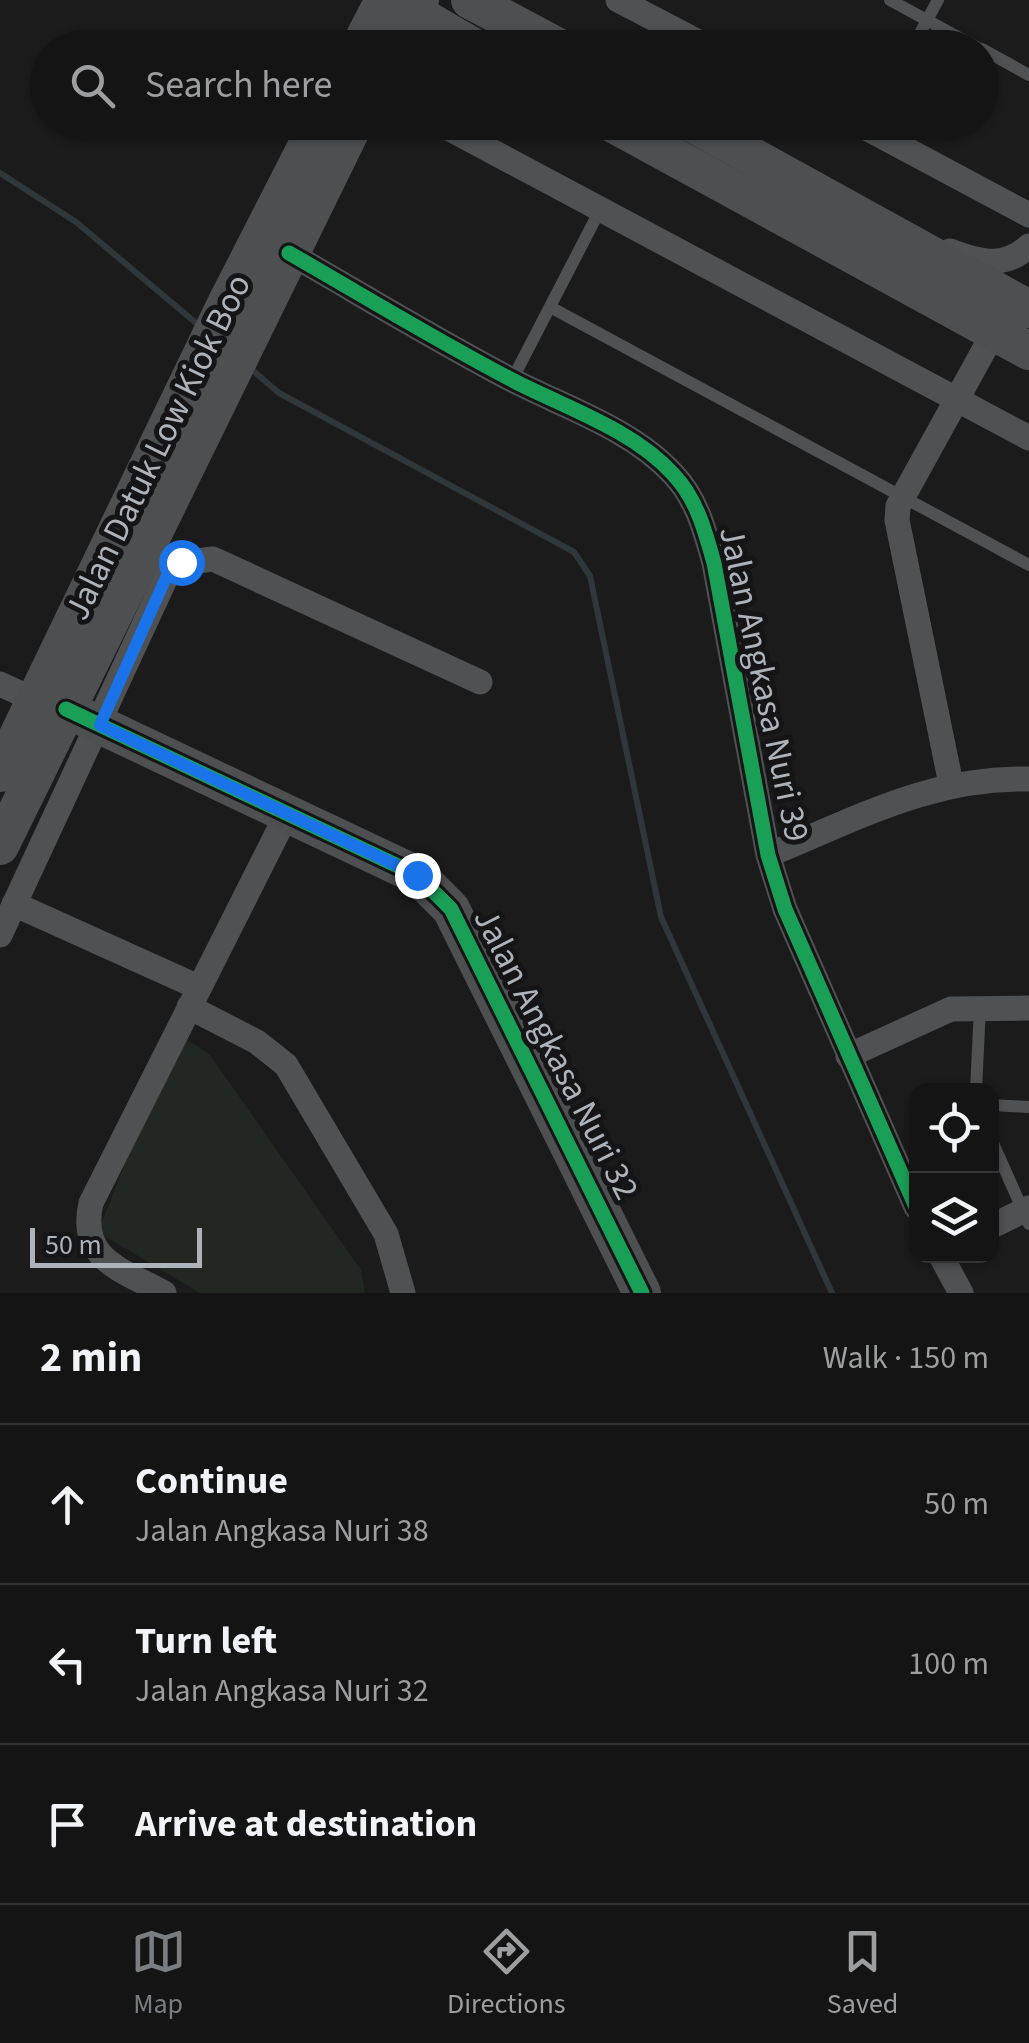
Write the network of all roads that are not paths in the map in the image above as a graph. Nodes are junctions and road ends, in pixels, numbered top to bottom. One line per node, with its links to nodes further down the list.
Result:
1 (470, 0): 11 (main road)
2 (504, 0): 12 (main road)
3 (618, 0): 13 (street)
4 (890, 0): 7 (lane)
5 (938, 0): 7 (lane)
6 (403, 3): 8 (main road); 9 (main road); 10 (main road)
7 (927, 20): 14 (lane); 15 (lane)
8 (377, 30)
9 (398, 30)
10 (446, 30)
11 (528, 30)
12 (538, 30)
13 (676, 30)
14 (922, 30)
15 (946, 30)
16 (999, 58): 17 (lane)
17 (1029, 75)
18 (312, 140): 30 (main road, Jalan Datuk Low Kiok Boo)
19 (346, 140): 28 (main road, Jalan Datuk Low Kiok Boo)
20 (470, 140): 25 (street)
21 (648, 140): 31 (main road)
22 (721, 140): 24 (main road)
23 (892, 140): 26 (street)
24 (764, 165): 27 (street); 31 (main road)
25 (600, 210): 29 (lane); 34 (street)
26 (1029, 215)
27 (1029, 246)
28 (290, 253): 30 (main road, Jalan Datuk Low Kiok Boo); 33 (street, Jalan Angkasa Nuri 39)
29 (550, 308): 33 (lane); 36 (lane)
30 (241, 311): 40 (main road, Jalan Datuk Low Kiok Boo)
31 (1012, 313): 32 (main road); 34 (street)
32 (1029, 350)
33 (512, 380): 46 (street, Jalan Angkasa Nuri 39)
34 (956, 399): 35 (street); 36 (street)
35 (1029, 438)
36 (903, 497): 37 (lane); 43 (street)
37 (1029, 565)
38 (480, 682): 40 (street)
39 (0, 684): 40 (street)
40 (67, 711): 41 (main road, Jalan Datuk Low Kiok Boo); 44 (main road, Jalan Angkasa Nuri 32); 45 (main road, Jalan Datuk Low Kiok Boo); 47 (street)
41 (0, 773)
42 (1029, 779): 43 (street)
43 (951, 784): 46 (street)
44 (288, 812): 49 (street); 63 (main road, Jalan Angkasa Nuri 32)
45 (0, 846)
46 (768, 855): 52 (street, Jalan Angkasa Nuri 39)
47 (14, 904): 48 (street); 49 (street)
48 (0, 935)
49 (194, 997): 61 (street); 62 (street)
50 (980, 1007): 51 (street); 52 (street); 53 (lane)
51 (1029, 1008)
52 (848, 1056): 57 (street, Jalan Angkasa Nuri 39)
53 (976, 1083)
54 (999, 1105): 55 (lane)
55 (1029, 1107)
56 (999, 1156): 58 (lane)
57 (909, 1191)
58 (1027, 1214): 59 (street)
59 (999, 1224)
60 (946, 1263): 64 (street)
61 (164, 1293)
62 (403, 1293)
63 (642, 1293)
64 (961, 1293)

